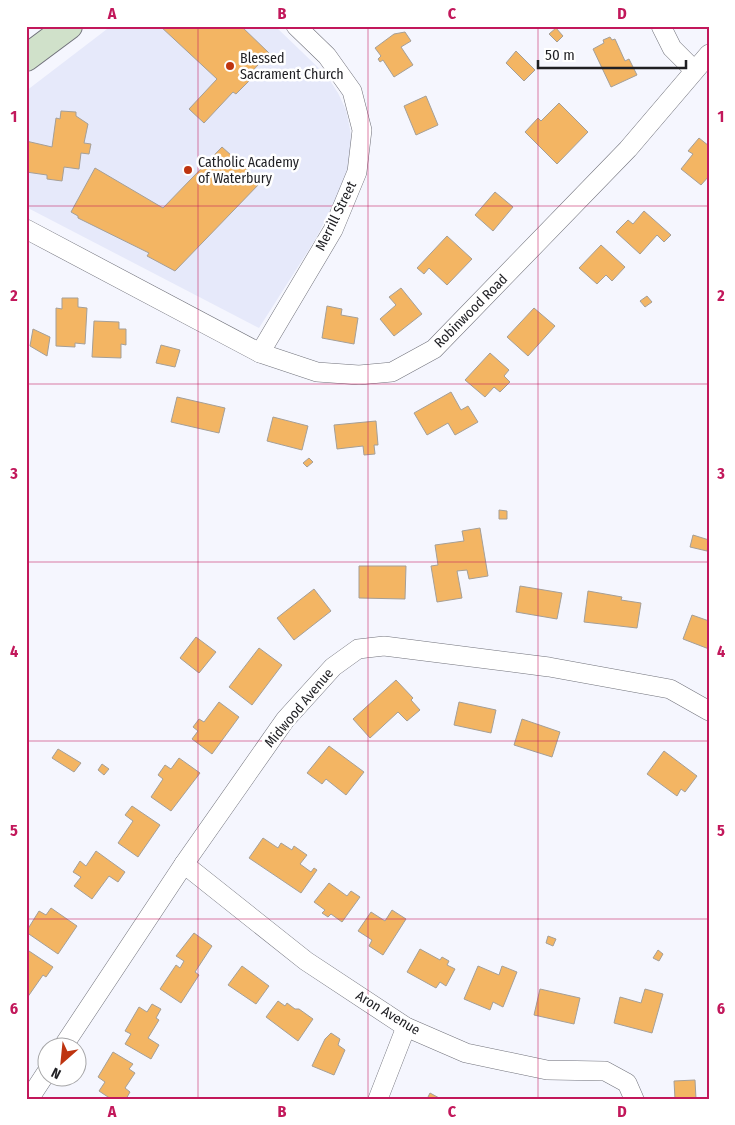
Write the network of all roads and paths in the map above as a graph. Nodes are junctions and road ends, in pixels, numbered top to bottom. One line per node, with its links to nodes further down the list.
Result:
1 (69, 26): 5 (street)
2 (296, 26): 8 (street, Merrill Street)
3 (661, 26): 6 (street)
4 (709, 54): 6 (street, Robinwood Road)
5 (26, 58)
6 (694, 70): 8 (street, Robinwood Road)
7 (26, 229): 8 (street, Robinwood Road)
8 (260, 353)
9 (709, 711): 10 (street, Midwood Avenue)
10 (184, 864): 11 (street, Aron Avenue); 12 (street, Midwood Avenue)
11 (406, 1028): 14 (street, Aron Avenue); 16 (street)
12 (69, 1038)
13 (38, 1085): 15 (street)
14 (630, 1091)
15 (29, 1099)
16 (378, 1099)

